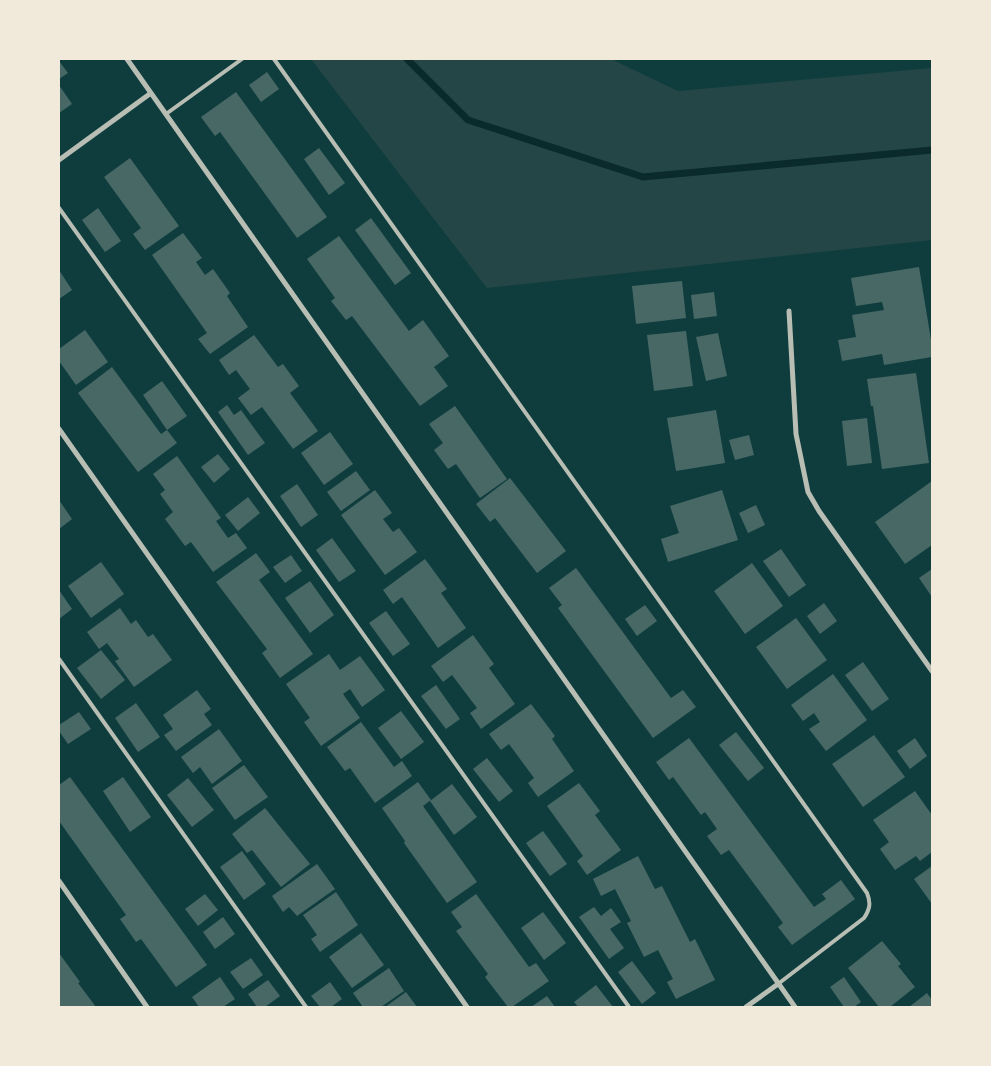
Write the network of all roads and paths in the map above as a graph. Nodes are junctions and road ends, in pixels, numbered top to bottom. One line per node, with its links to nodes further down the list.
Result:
1 (127, 59): 4 (street)
2 (242, 59): 5 (lane)
3 (274, 59): 13 (lane)
4 (151, 93): 5 (street); 6 (street)
5 (166, 114): 13 (street)
6 (59, 160)
7 (59, 208): 17 (lane)
8 (789, 311): 11 (street)
9 (59, 429): 16 (street)
10 (59, 659): 15 (lane)
11 (932, 671)
12 (59, 881): 14 (street)
13 (778, 984): 18 (street); 19 (street)
14 (147, 1007)
15 (306, 1007)
16 (467, 1007)
17 (629, 1007)
18 (746, 1007)
19 (795, 1007)

